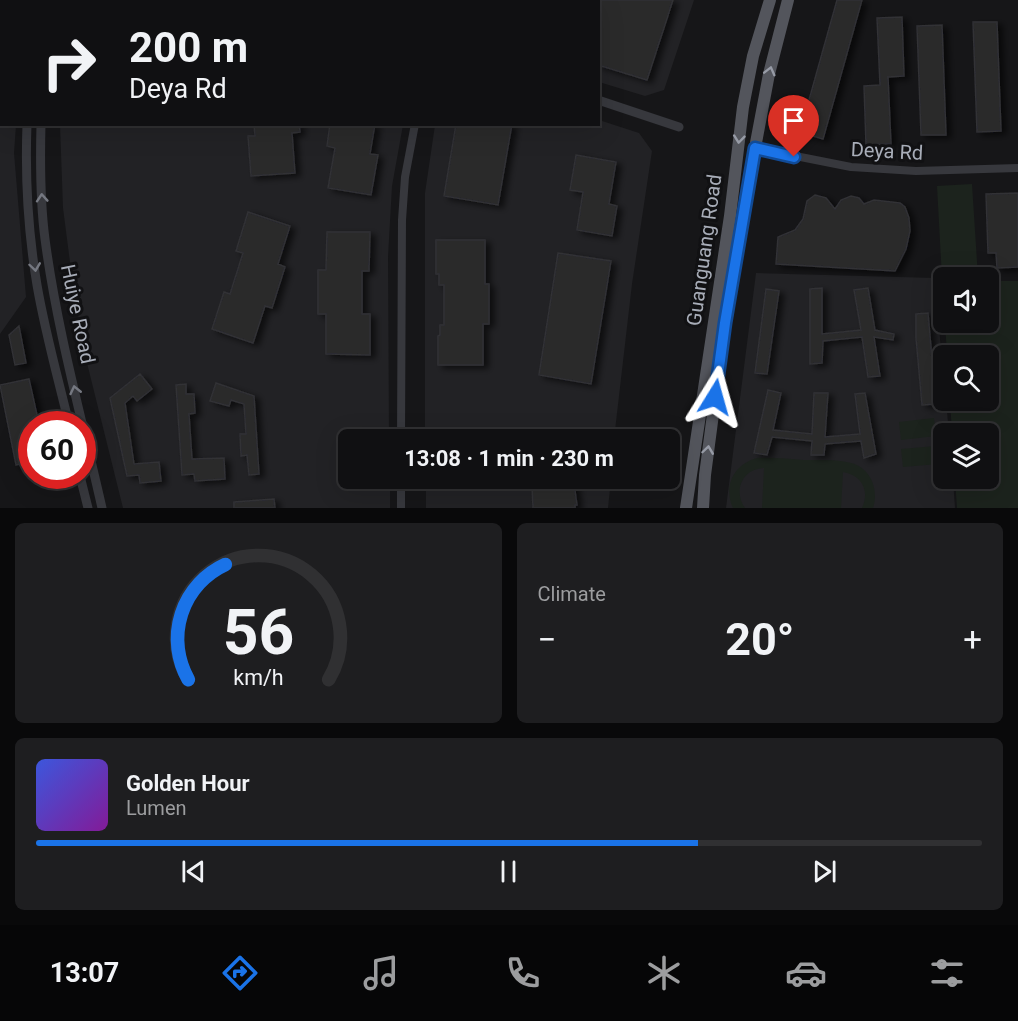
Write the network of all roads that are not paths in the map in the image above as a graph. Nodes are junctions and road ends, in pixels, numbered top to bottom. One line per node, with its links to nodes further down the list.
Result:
1 (770, 0): 12 (main road, Guanguang Road, one-way to 12)
2 (788, 0): 8 (main road, Guanguang Road, one-way to 2)
3 (600, 101): 7 (street)
4 (27, 126): 10 (street, Huiye Road, one-way to 10)
5 (41, 126): 16 (street, Huiye Road, one-way to 5)
6 (415, 126): 11 (street)
7 (679, 127)
8 (755, 148): 9 (street, Deya Rd); 20 (main road, Guanguang Road, one-way to 8)
9 (1018, 168)
10 (66, 411)
11 (401, 429)
12 (691, 482): 18 (main road, Guanguang Road); 19 (main road)
13 (83, 489): 15 (street)
14 (401, 489): 17 (street)
15 (88, 508)
16 (102, 508)
17 (401, 508)
18 (686, 508)
19 (692, 508)
20 (703, 508)

